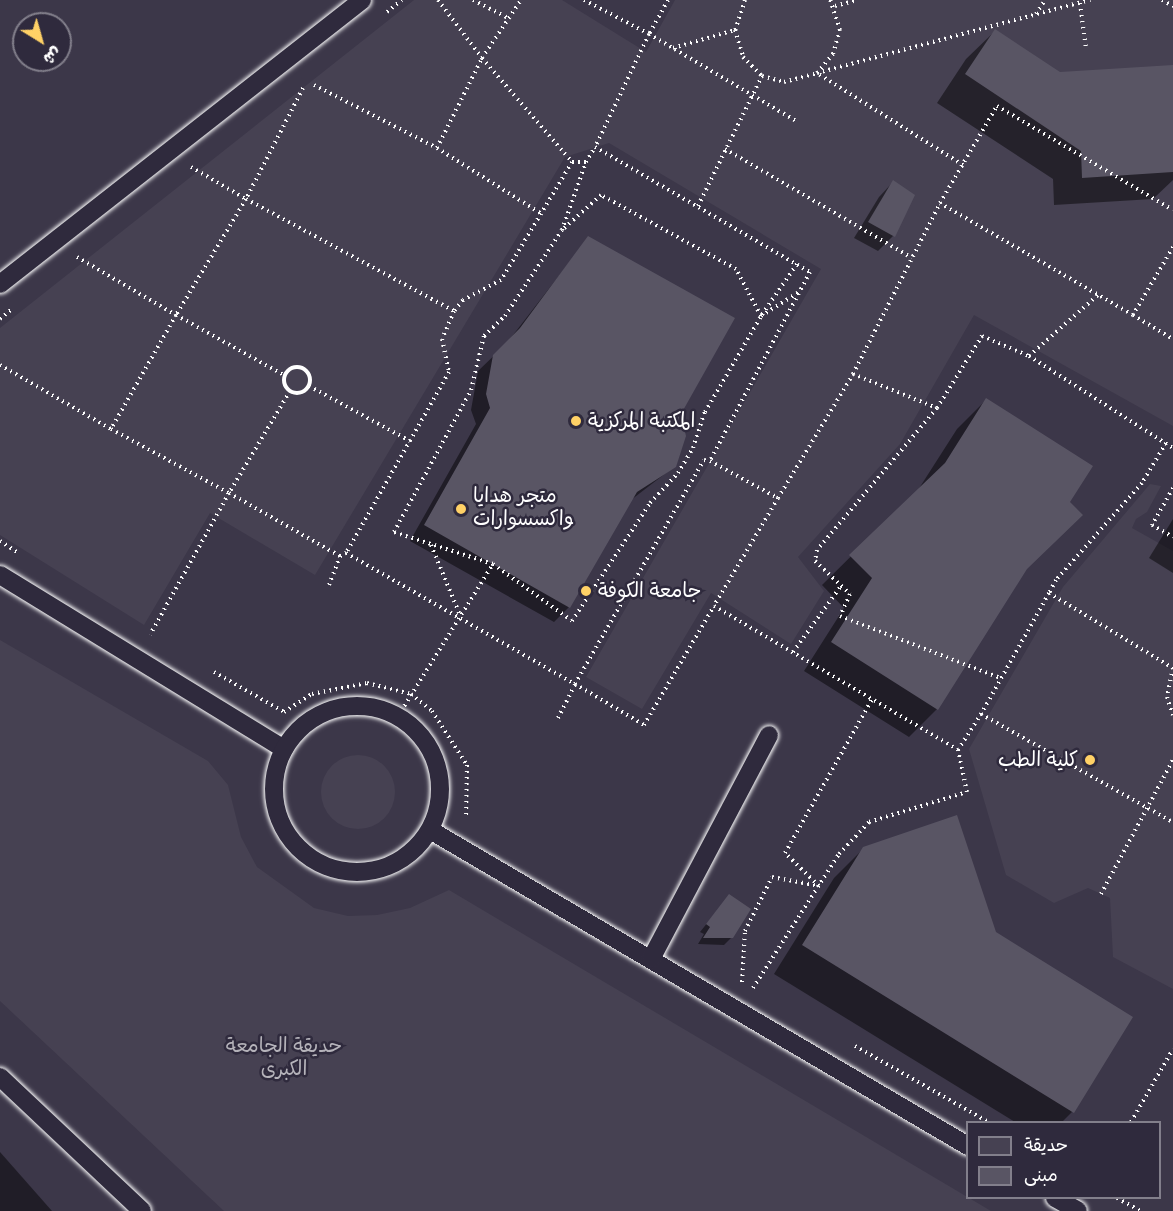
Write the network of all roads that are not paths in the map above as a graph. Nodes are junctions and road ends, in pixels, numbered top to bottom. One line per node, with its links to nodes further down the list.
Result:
1 (362, 0): 2 (lane)
2 (0, 284)
3 (0, 575): 5 (lane)
4 (769, 735): 7 (lane)
5 (284, 749): 6 (lane); 6 (lane)
6 (430, 830): 7 (lane)
7 (651, 959): 9 (lane)
8 (0, 1077): 11 (lane)
9 (966, 1145)
10 (1058, 1199): 12 (lane)
11 (142, 1211)
12 (1078, 1211)

